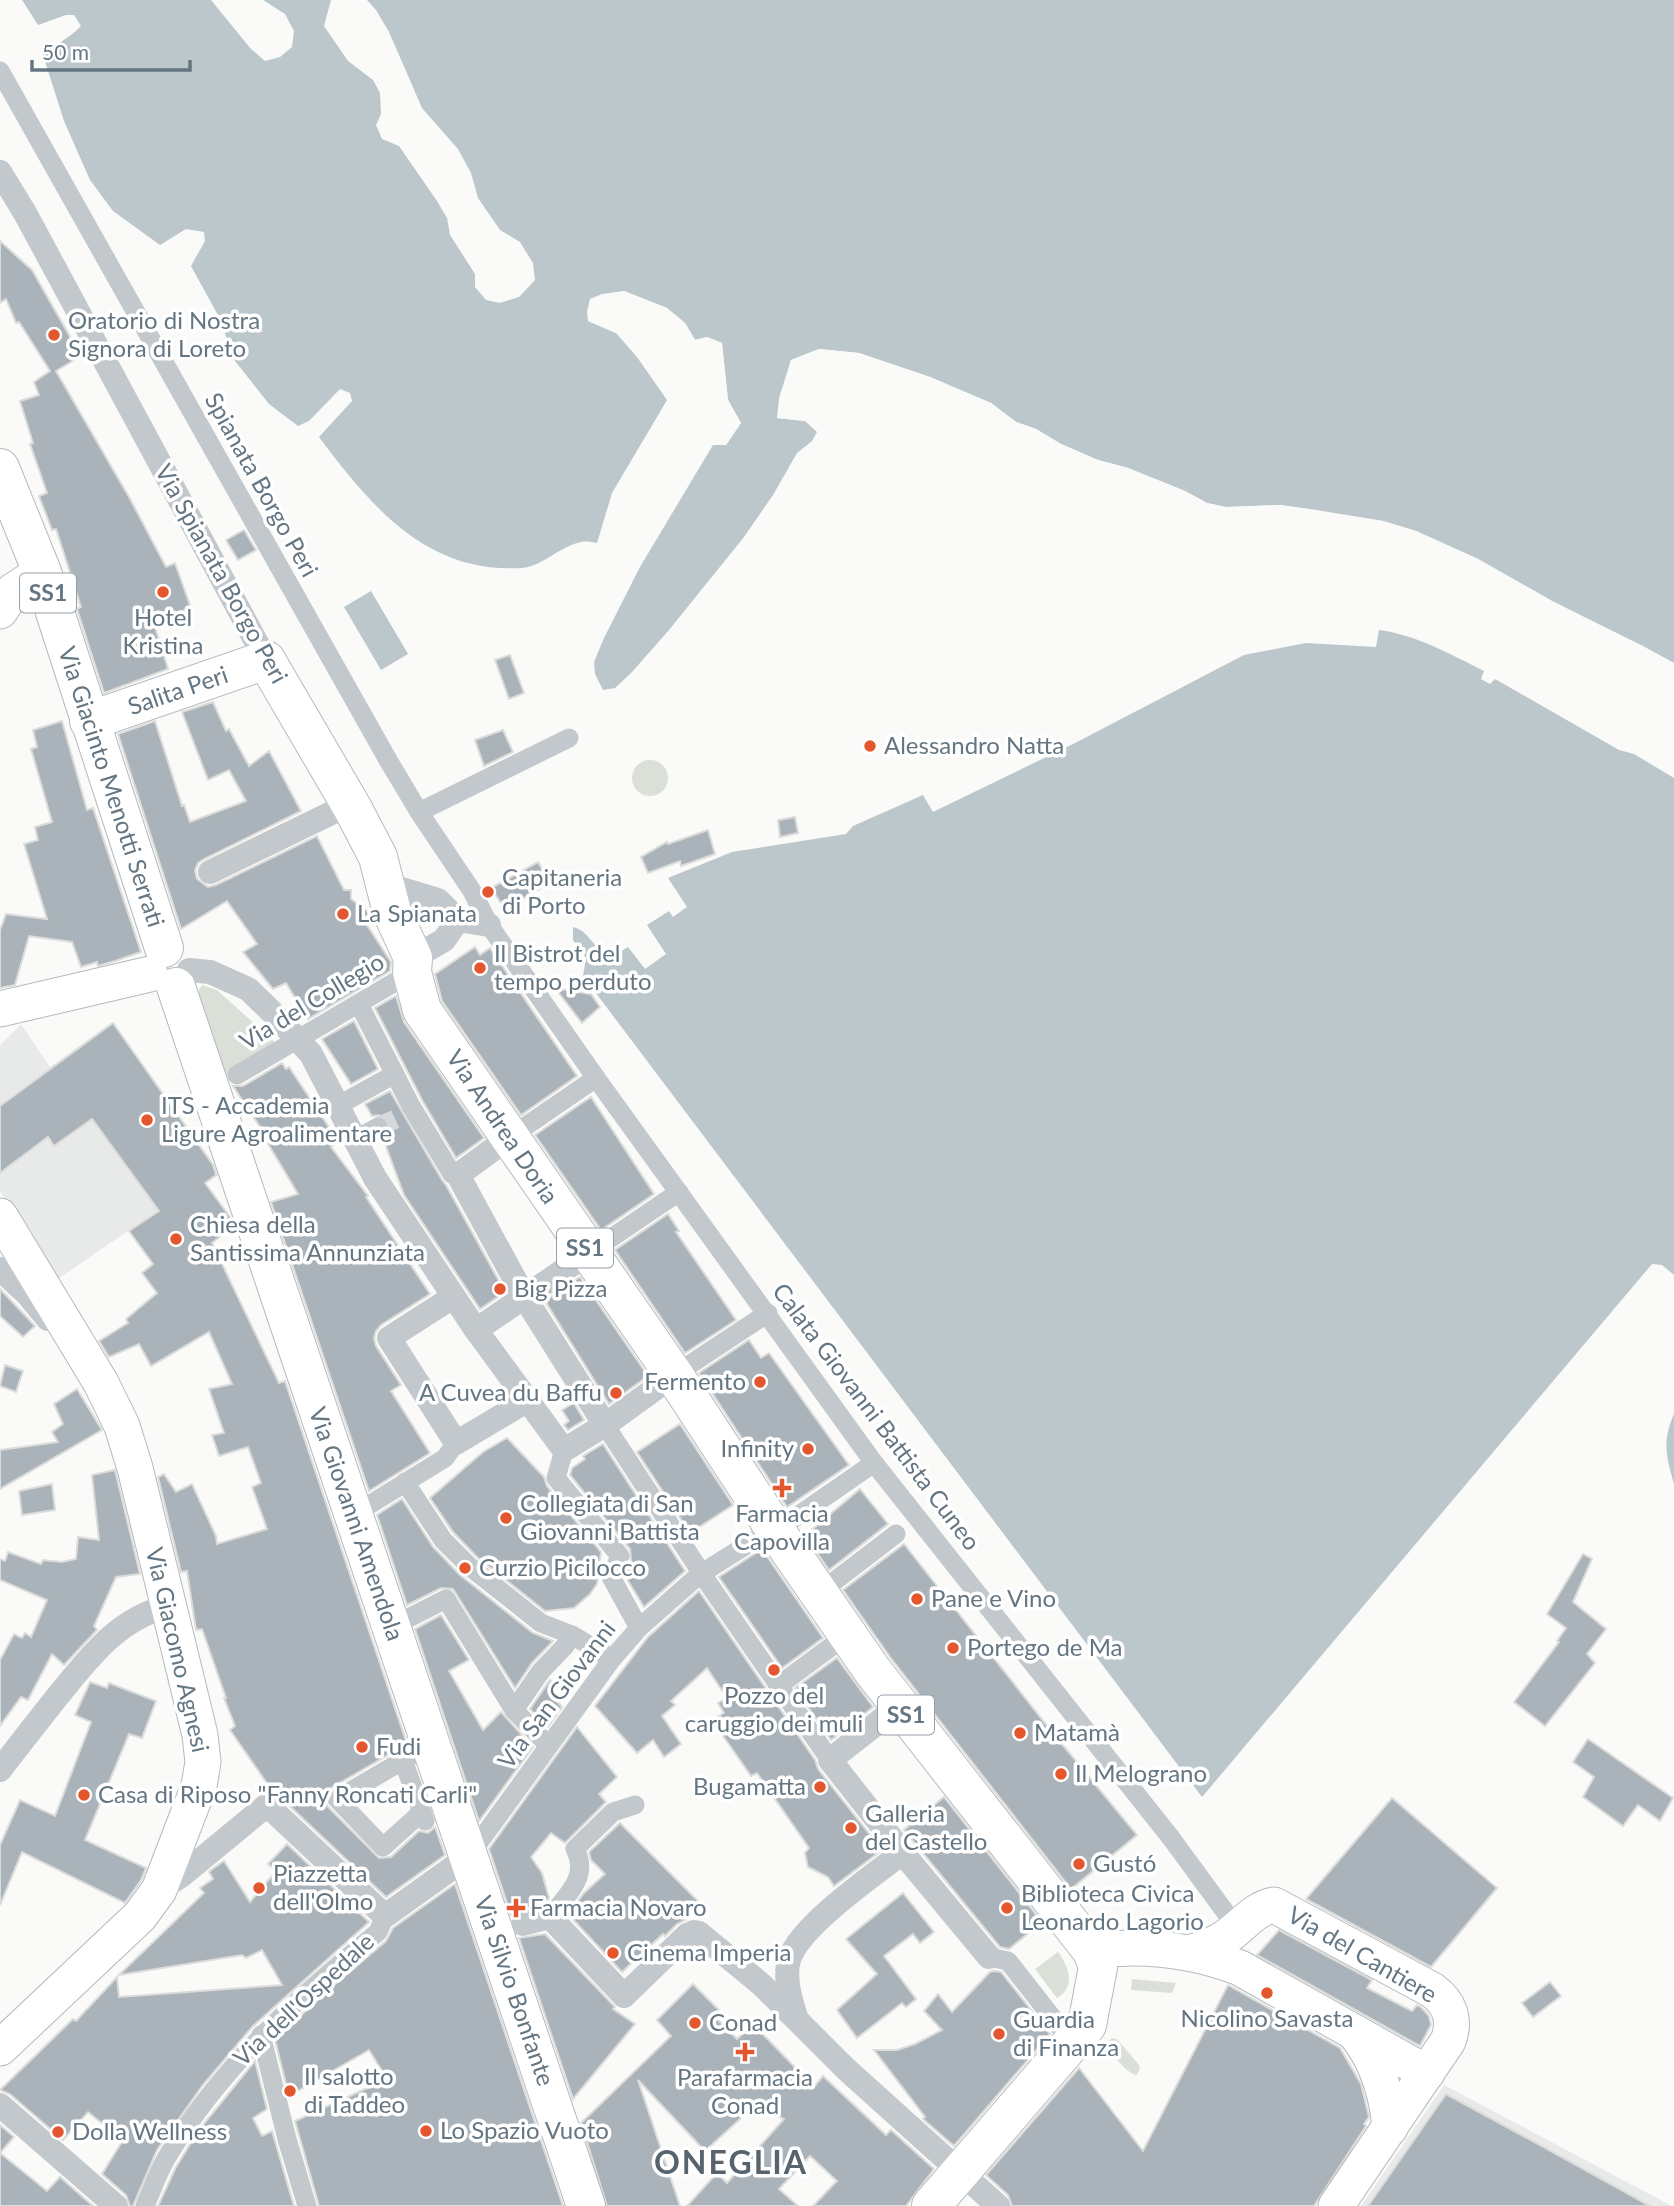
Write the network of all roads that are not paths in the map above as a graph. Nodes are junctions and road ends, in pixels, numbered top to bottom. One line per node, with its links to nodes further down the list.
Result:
1 (0, 71): 10 (street, Spianata Borgo Peri)
2 (0, 172): 6 (street, Via Spianata Borgo Peri)
3 (0, 468): 4 (main road, Via Giacinto Menotti Serrati / SS1)
4 (42, 572): 5 (main road); 7 (main road, Via Giacinto Menotti Serrati / SS1)
5 (0, 611)
6 (266, 660): 7 (main road, Salita Peri); 9 (main road, Via Spianata Borgo Peri / SS1)
7 (89, 721): 16 (main road, Via Giacinto Menotti Serrati / SS1)
8 (569, 738): 10 (street)
9 (350, 804): 11 (street); 12 (main road, SS1)
10 (419, 812): 14 (street, Spianata Borgo Peri)
11 (210, 872)
12 (384, 884): 13 (street); 15 (main road, SS1)
13 (458, 920): 14 (street); 15 (street)
14 (489, 925): 22 (street, Calata Giovanni Battista Cuneo)
15 (412, 965): 17 (street, Via del Collegio); 25 (main road, Via Andrea Doria / SS1)
16 (170, 970): 18 (main road); 19 (street); 44 (main road, Via Giovanni Amendola / SS1)
17 (359, 1004): 19 (street, Via del Collegio); 20 (street)
18 (0, 1009)
19 (298, 1040): 21 (street, Via del Collegio); 23 (street)
20 (395, 1074): 23 (street); 27 (street)
21 (237, 1075)
22 (596, 1078): 25 (street); 28 (street, Calata Giovanni Battista Cuneo)
23 (337, 1106): 26 (street)
24 (378, 1127): 26 (street)
25 (510, 1137): 27 (street); 30 (main road, Via Andrea Doria / SS1)
26 (354, 1140): 32 (street)
27 (458, 1175): 33 (street)
28 (679, 1192): 30 (street); 34 (street, Calata Giovanni Battista Cuneo)
29 (0, 1216): 35 (main road, Via Giacomo Agnesi)
30 (589, 1253): 33 (street); 37 (main road, Via Andrea Doria / SS1)
31 (0, 1269): 35 (street)
32 (453, 1297): 36 (street); 40 (street)
33 (525, 1298): 36 (street); 39 (street)
34 (768, 1313): 37 (street); 42 (street, Calata Giovanni Battista Cuneo)
35 (68, 1329): 49 (main road, Via Giacomo Agnesi)
36 (476, 1330): 38 (street)
37 (674, 1375): 39 (street); 45 (main road, Via Andrea Doria / SS1)
38 (528, 1400): 40 (street); 41 (street)
39 (605, 1425): 41 (street); 47 (street)
40 (456, 1443): 43 (street)
41 (564, 1450): 51 (street)
42 (874, 1463): 45 (street, Via San Giovanni); 68 (street, Calata Giovanni Battista Cuneo)
43 (405, 1482): 44 (street); 52 (street)
44 (353, 1515): 50 (main road, Via Giovanni Amendola / SS1)
45 (774, 1531): 47 (street, Via San Giovanni); 48 (main road, SS1)
46 (896, 1534): 48 (street)
47 (702, 1576): 51 (street, Via San Giovanni); 55 (street)
48 (819, 1593): 53 (main road, SS1)
49 (169, 1605): 61 (street); 65 (main road, Via Giacomo Agnesi)
50 (391, 1627): 57 (street); 59 (main road, Via Giovanni Amendola / SS1)
51 (639, 1628): 54 (street, Via San Giovanni)
52 (572, 1635): 54 (street); 57 (street)
53 (847, 1635): 55 (street); 56 (main road, SS1)
54 (612, 1659): 58 (street, Via San Giovanni)
55 (778, 1686): 60 (street)
56 (899, 1706): 60 (street); 70 (main road, SS1)
57 (514, 1710): 58 (street)
58 (548, 1745): 64 (street, Via San Giovanni)
59 (417, 1752): 59 (street); 64 (main road, Via Giovanni Amendola / SS1)
60 (830, 1760): 63 (street)
61 (0, 1770)
62 (635, 1805): 67 (street)
63 (902, 1853): 72 (street); 73 (street)
64 (469, 1856): 66 (street, Via dell'Ospedale); 69 (main road, Via Silvio Bonfante / SS1)
65 (159, 1889): 66 (street); 77 (main road, Via Giacomo Agnesi)
66 (385, 1916): 76 (street, Via dell'Ospedale)
67 (550, 1917): 69 (street); 73 (street)
68 (1237, 1928): 71 (main road, Via del Cantiere); 78 (main road, Via del Cantiere)
69 (508, 1929): 85 (main road, Via Silvio Bonfante / SS1)
70 (1093, 1951): 71 (main road); 74 (main road)
71 (1189, 1953): 75 (main road)
72 (989, 1957): 74 (street)
73 (796, 2017): 81 (street)
74 (1073, 2031): 81 (main road)
75 (1354, 2032): 78 (main road); 80 (main road)
76 (261, 2035): 83 (street, Via dell'Ospedale); 84 (street)
77 (0, 2048)
78 (1427, 2073): 80 (main road)
79 (0, 2105): 82 (street)
80 (1390, 2127): 88 (main road)
81 (961, 2172): 86 (main road); 87 (street)
82 (116, 2206)
83 (145, 2206)
84 (307, 2206)
85 (586, 2206)
86 (931, 2206)
87 (998, 2206)
88 (1336, 2206)

